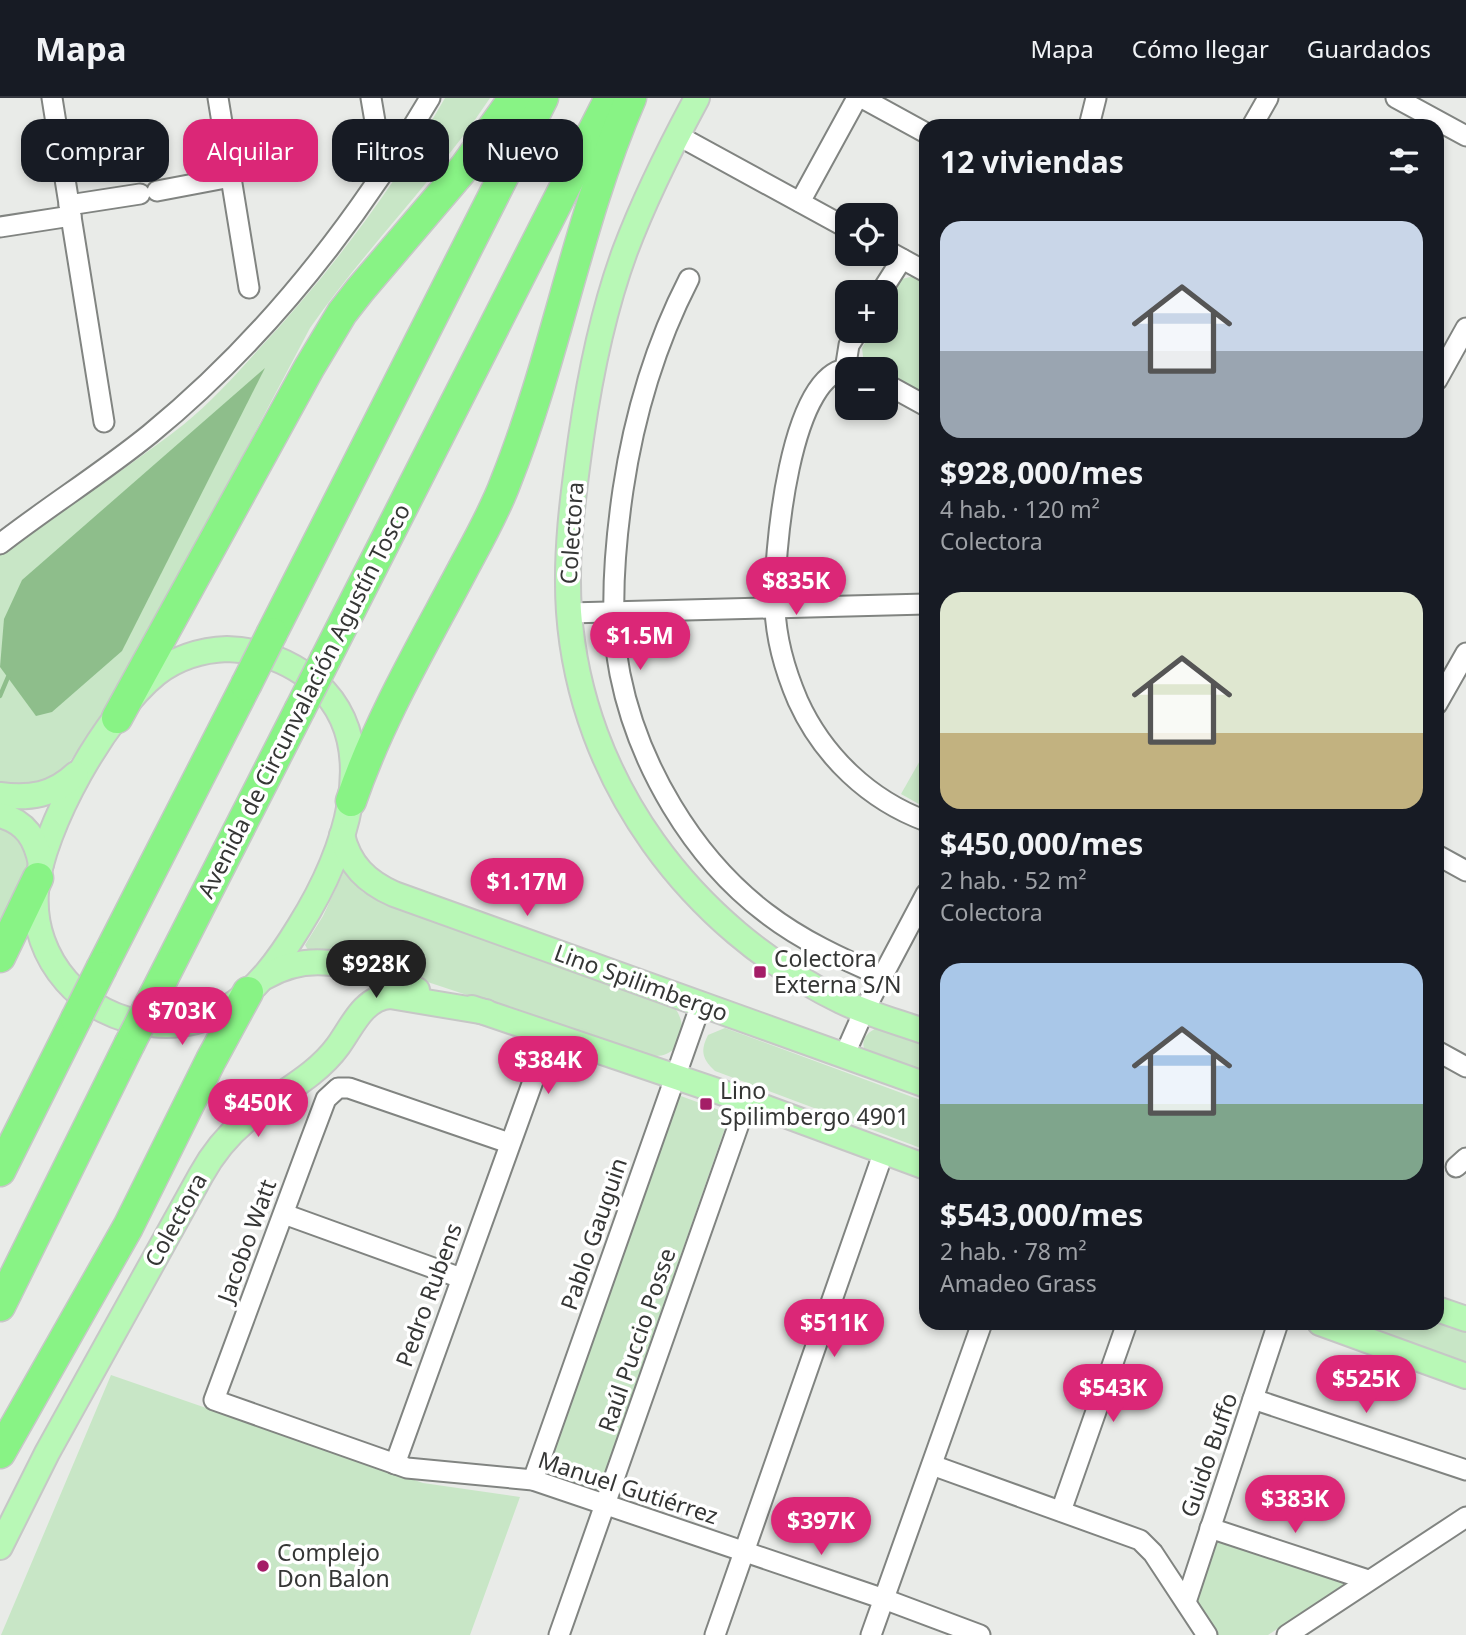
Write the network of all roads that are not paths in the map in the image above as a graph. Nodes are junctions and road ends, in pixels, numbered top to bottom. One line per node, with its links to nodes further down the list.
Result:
1 (52, 98): 26 (street)
2 (218, 98): 15 (street)
3 (371, 98): 16 (street)
4 (430, 98): 39 (street)
5 (514, 98): 46 (highway)
6 (543, 98): 74 (highway, bridge)
7 (610, 98): 77 (highway, Avenida de Circunvalación Agustín Tosco, bridge)
8 (631, 98): 49 (highway)
9 (697, 98): 21 (main road, Colectora)
10 (859, 98): 20 (street); 25 (street)
11 (1096, 98): 17 (street)
12 (1268, 98): 18 (street)
13 (1396, 98): 14 (street)
14 (1415, 118)
15 (221, 119)
16 (375, 119)
17 (1091, 119)
18 (1256, 119)
19 (1444, 128): 22 (street)
20 (919, 129)
21 (677, 135): 25 (street); 42 (main road, Colectora)
22 (1466, 136)
23 (205, 182): 26 (street)
24 (232, 182): 32 (street)
25 (800, 202): 27 (street)
26 (70, 210): 28 (street); 38 (street)
27 (835, 221)
28 (0, 227)
29 (898, 257): 30 (street)
30 (919, 268)
31 (689, 279): 43 (street)
32 (249, 288)
33 (1466, 328): 34 (street)
34 (1444, 367)
35 (835, 376): 41 (street)
36 (898, 391): 37 (street)
37 (919, 402)
38 (104, 422)
39 (0, 544)
40 (919, 604): 41 (street)
41 (775, 609): 43 (street); 51 (street)
42 (569, 613): 43 (street); 61 (main road, Colectora)
43 (615, 613): 58 (street)
44 (1466, 653): 45 (street)
45 (1444, 692)
46 (117, 718): 47 (main road); 49 (main road)
47 (82, 769): 48 (main road); 54 (main road)
48 (0, 795)
49 (351, 801): 52 (main road)
50 (0, 815): 54 (main road)
51 (919, 819)
52 (342, 835): 59 (main road); 60 (main road, Lino Spilimbergo)
53 (1444, 859): 55 (street)
54 (40, 871): 57 (highway); 59 (main road)
55 (1466, 871)
56 (919, 907): 58 (street)
57 (0, 957)
58 (882, 976): 61 (street)
59 (255, 985): 62 (main road); 87 (highway)
60 (701, 1004): 66 (main road, Lino Spilimbergo); 68 (street, Pablo Gauguin)
61 (864, 1011): 63 (main road, Colectora); 66 (street)
62 (486, 1012): 64 (main road); 96 (main road, Colectora)
63 (919, 1030)
64 (550, 1034): 68 (main road); 71 (street, Pedro Rubens)
65 (1444, 1055): 67 (street)
66 (845, 1056): 69 (main road, Lino Spilimbergo)
67 (1466, 1067)
68 (675, 1077): 70 (main road); 91 (street, Pablo Gauguin)
69 (919, 1082)
70 (747, 1101): 72 (main road); 92 (street, Raúl Puccio Posse)
71 (509, 1143): 75 (street, Jacobo Watt); 76 (street, Pedro Rubens)
72 (884, 1151): 73 (main road); 97 (street)
73 (919, 1164)
74 (0, 1171)
75 (284, 1214): 76 (street); 86 (street, Jacobo Watt)
76 (461, 1278): 88 (street, Pedro Rubens)
77 (0, 1306)
78 (1444, 1312): 79 (main road)
79 (1466, 1320)
80 (980, 1330): 89 (street)
81 (1125, 1330): 93 (street)
82 (1276, 1330): 85 (street, Guido Buffo)
83 (1339, 1330): 84 (main road)
84 (1466, 1376)
85 (1253, 1399): 90 (street); 95 (street, Guido Buffo)
86 (214, 1400): 88 (street, Manuel Gutiérrez)
87 (0, 1452)
88 (395, 1464): 91 (street, Manuel Gutiérrez)
89 (932, 1465): 93 (street); 99 (street)
90 (1466, 1470)
91 (533, 1480): 92 (street, Manuel Gutiérrez)
92 (605, 1504): 97 (street, Manuel Gutiérrez); 101 (street, Raúl Puccio Posse)
93 (1061, 1511): 100 (street)
94 (1466, 1517): 98 (street)
95 (1210, 1528): 98 (street); 100 (street, Guido Buffo)
96 (0, 1547)
97 (745, 1553): 99 (street, Manuel Gutiérrez); 102 (street)
98 (1368, 1580): 106 (street)
99 (884, 1600): 103 (street); 104 (street, Manuel Gutiérrez)
100 (1185, 1602): 105 (street)
101 (558, 1635)
102 (715, 1635)
103 (871, 1635)
104 (980, 1635)
105 (1207, 1635)
106 (1287, 1635)

